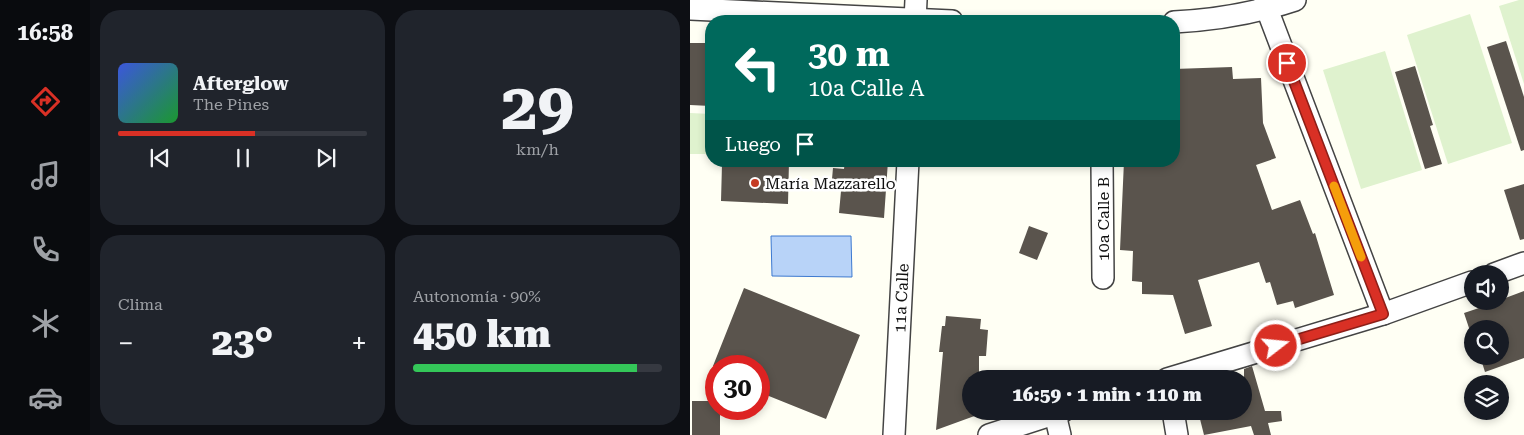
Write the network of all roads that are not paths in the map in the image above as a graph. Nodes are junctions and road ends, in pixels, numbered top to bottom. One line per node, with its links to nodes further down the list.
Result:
1 (1295, 0): 2 (street)
2 (1266, 5): 5 (street); 12 (street)
3 (690, 10): 4 (street)
4 (915, 14)
5 (1180, 22)
6 (908, 167): 17 (street, 11a Calle)
7 (1102, 167): 10 (street, 10a Calle B)
8 (1524, 263): 9 (street)
9 (1509, 268)
10 (1103, 278)
11 (1464, 285): 12 (street)
12 (1383, 314): 13 (street)
13 (1198, 370)
14 (1035, 420): 18 (street)
15 (1059, 420): 19 (street)
16 (1174, 420): 20 (street)
17 (894, 435)
18 (989, 435)
19 (1060, 435)
20 (1177, 435)

